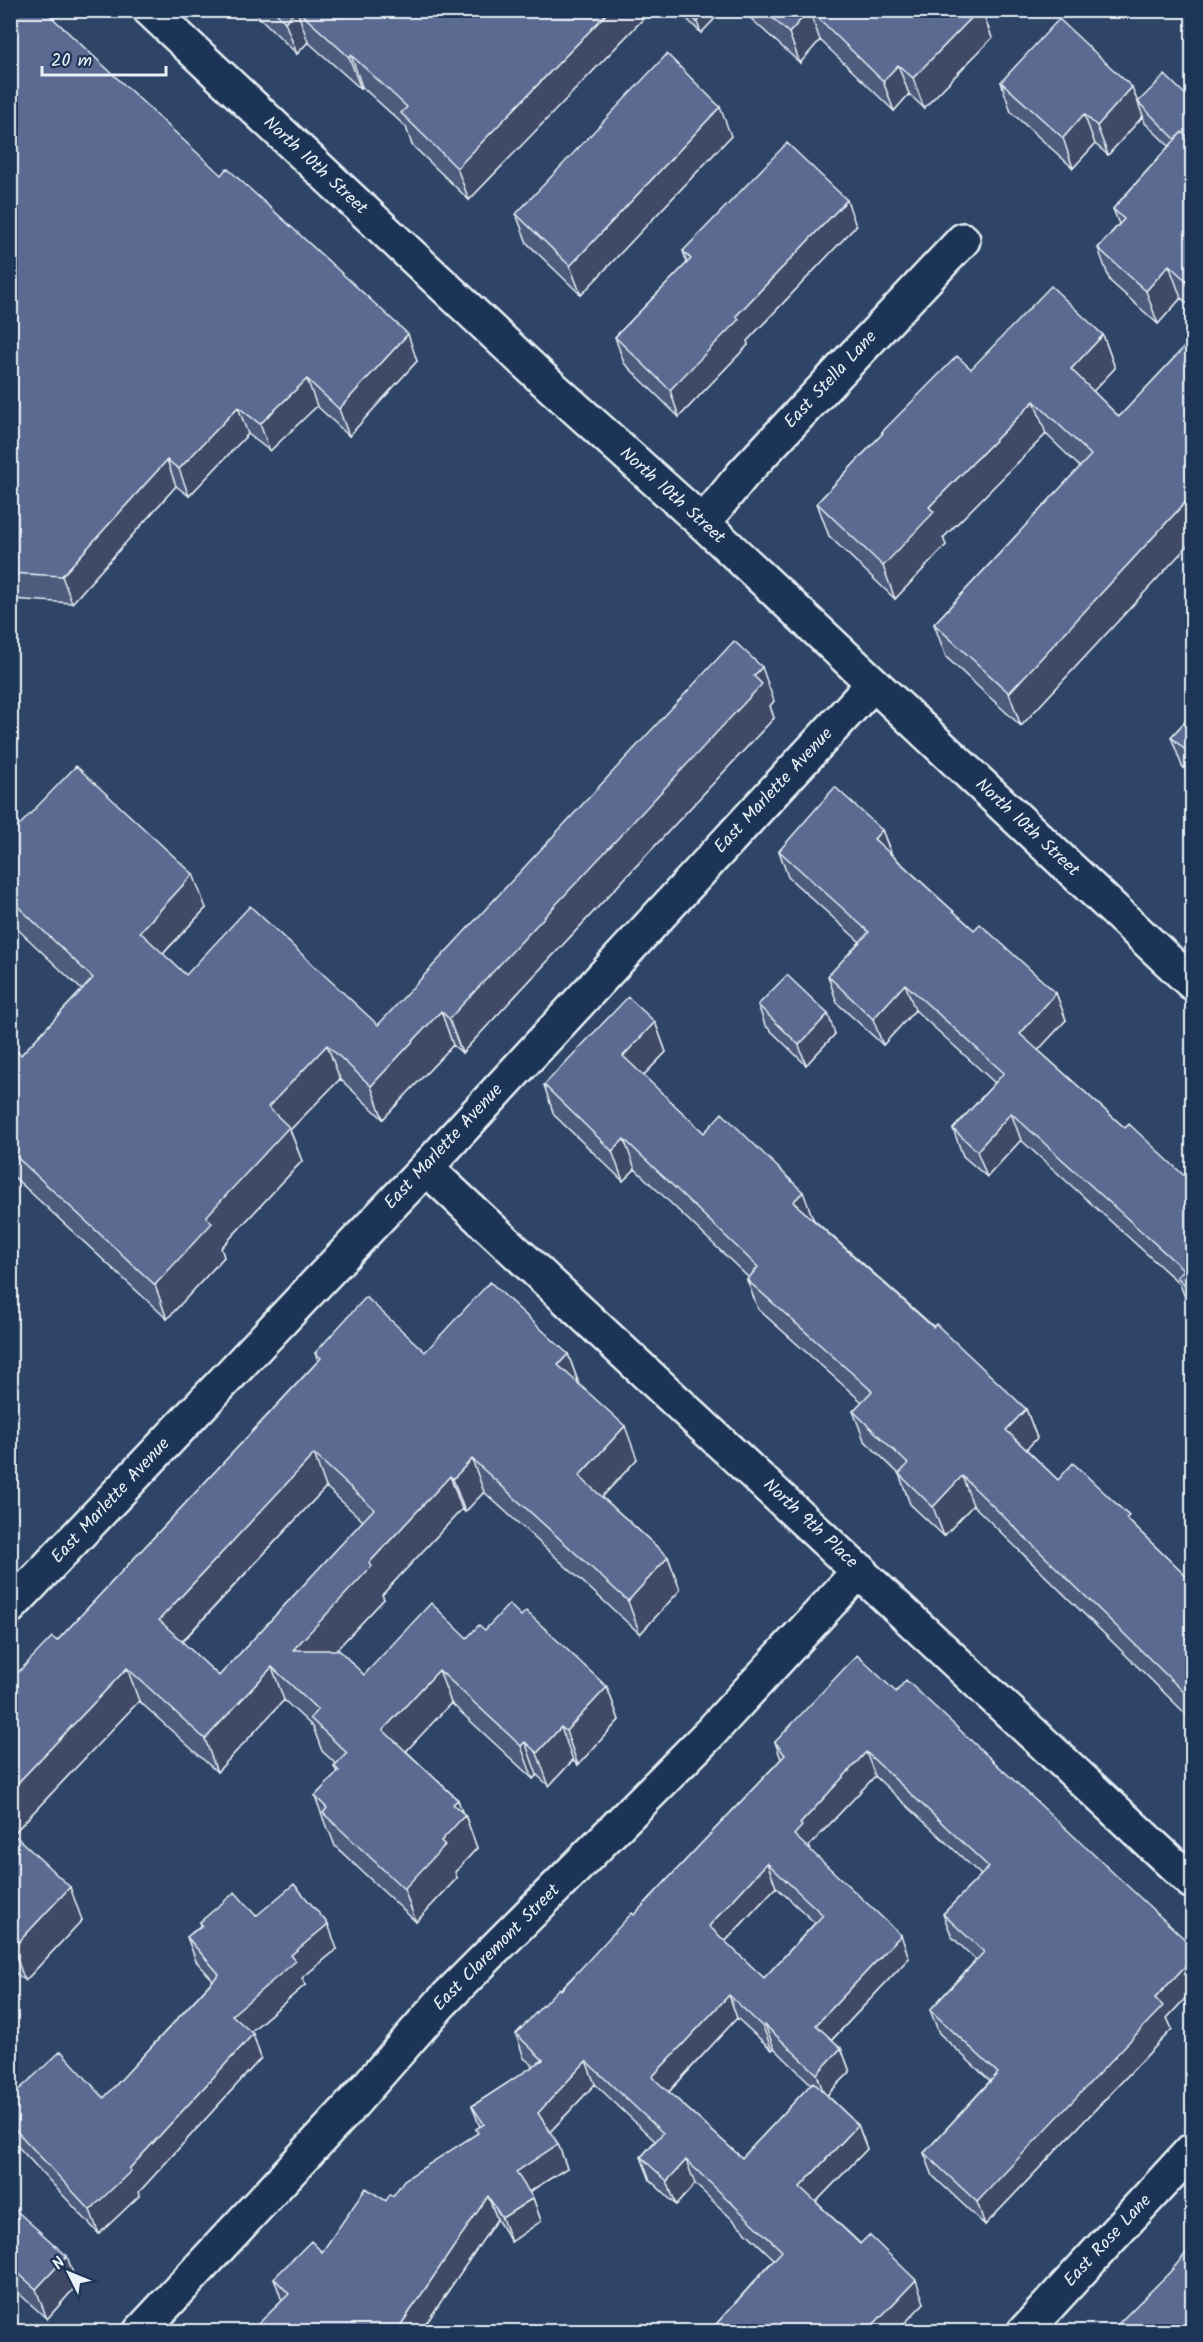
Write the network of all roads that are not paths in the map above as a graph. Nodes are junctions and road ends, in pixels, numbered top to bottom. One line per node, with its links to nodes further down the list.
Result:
1 (150, 10): 3 (street, North 10th Street)
2 (963, 240): 3 (street, East Stella Lane)
3 (703, 524): 4 (street, North 10th Street)
4 (873, 684): 5 (street, North 10th Street); 6 (street, East Marlette Avenue)
5 (1192, 983)
6 (426, 1168): 7 (street, North 9th Place); 8 (street, East Marlette Avenue)
7 (860, 1570): 9 (street, North 9th Place); 11 (street, East Claremont Street)
8 (10, 1607)
9 (1192, 1882)
10 (1192, 2150): 12 (street, East Rose Lane)
11 (140, 2331)
12 (1024, 2331)

